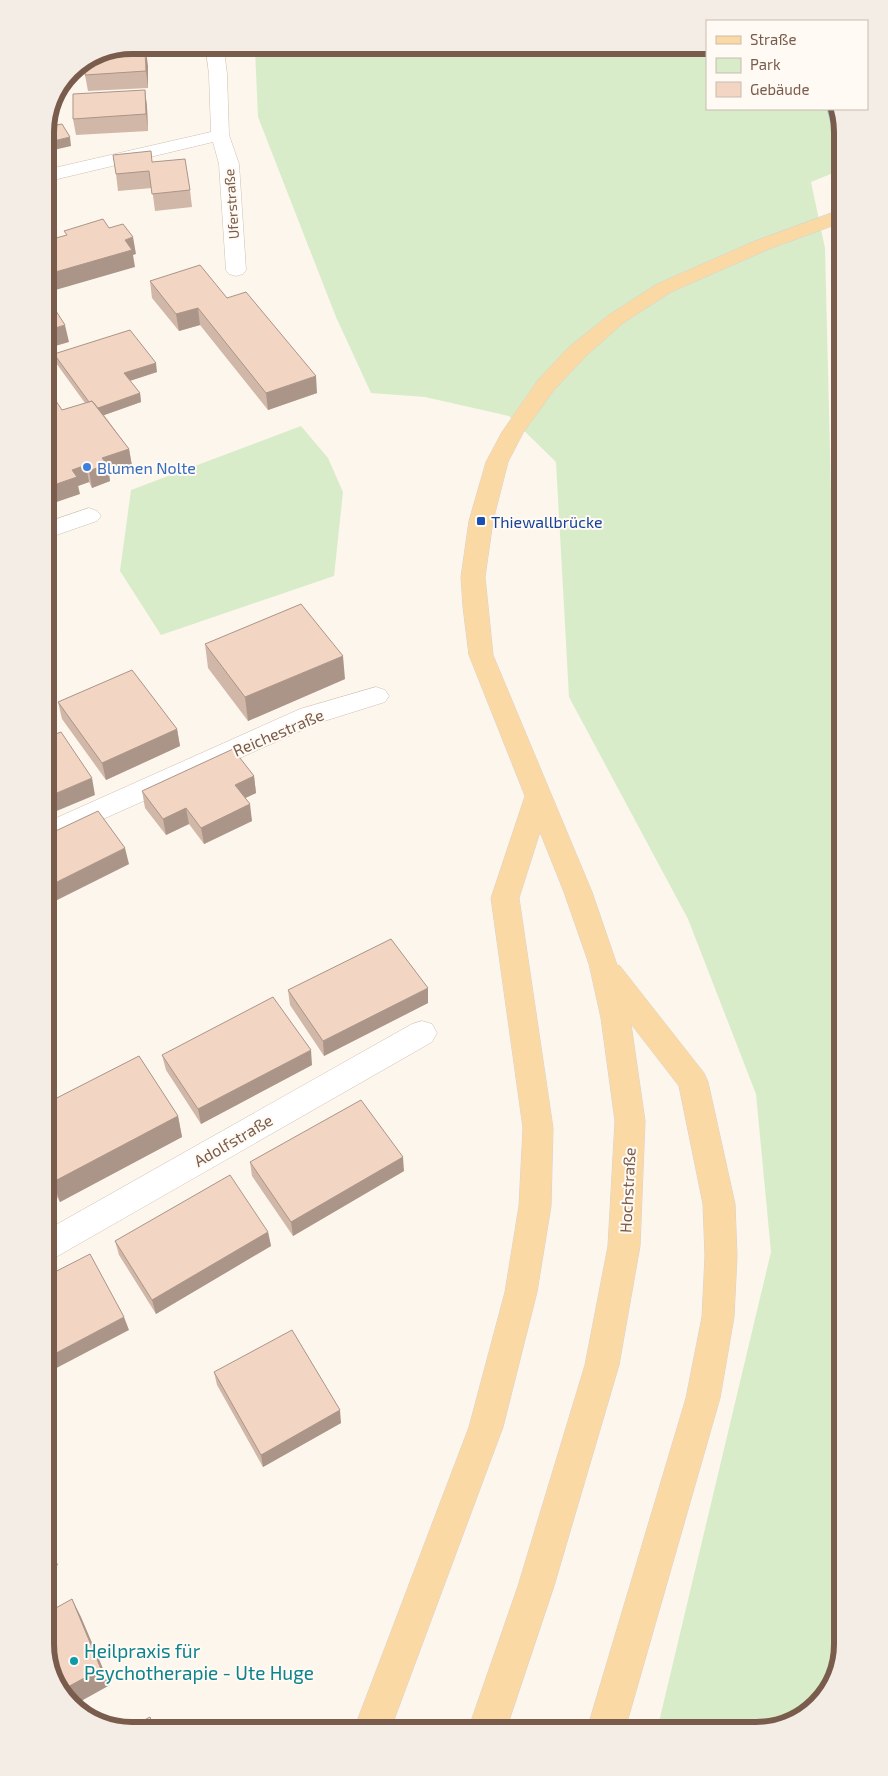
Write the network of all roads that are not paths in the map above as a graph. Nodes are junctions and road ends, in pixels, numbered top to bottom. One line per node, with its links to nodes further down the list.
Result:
1 (216, 54): 2 (street, Uferstraße)
2 (220, 135): 3 (street); 5 (street, Uferstraße)
3 (54, 174)
4 (834, 218): 9 (main road, Hochstraße)
5 (236, 270)
6 (89, 516): 7 (street)
7 (54, 528)
8 (376, 696): 10 (street, Reichestraße)
9 (538, 797): 11 (main road, Hochstraße); 14 (main road)
10 (54, 831)
11 (603, 964): 15 (main road, Hochstraße); 16 (main road)
12 (422, 1033): 13 (street, Adolfstraße)
13 (54, 1242)
14 (374, 1722)
15 (490, 1722)
16 (608, 1722)

